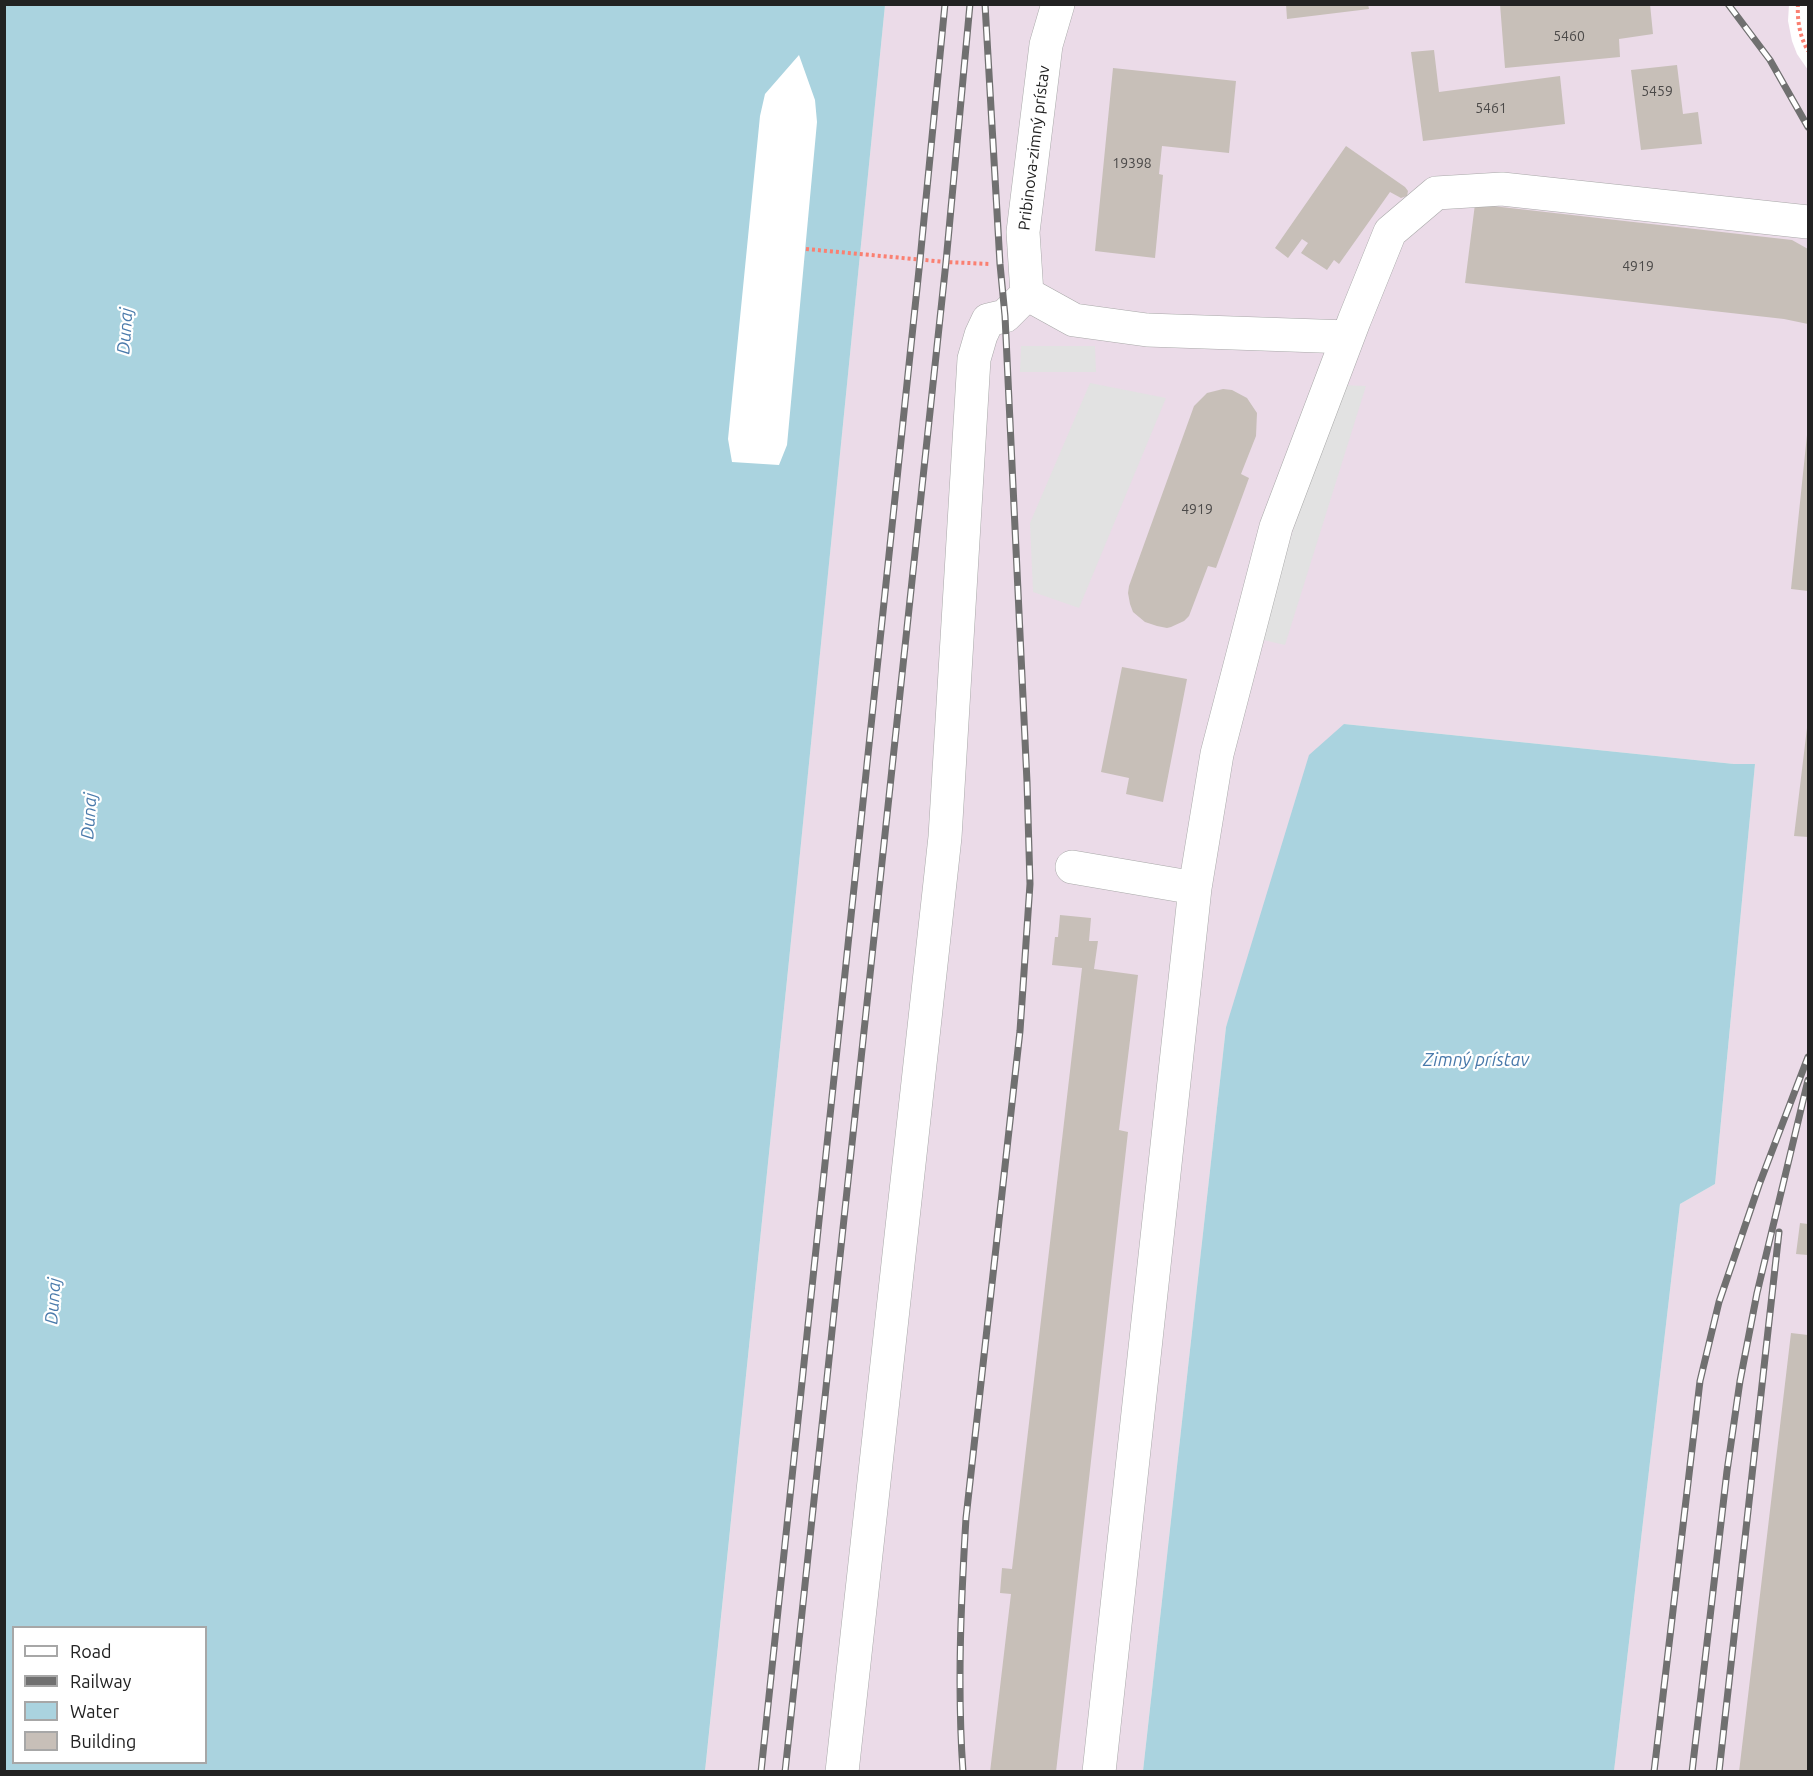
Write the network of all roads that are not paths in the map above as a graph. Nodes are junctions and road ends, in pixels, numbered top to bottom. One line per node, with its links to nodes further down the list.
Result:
1 (1058, 4): 3 (lane, Pribinova-zimný prístav)
2 (1809, 222): 4 (lane)
3 (1026, 280): 4 (lane); 7 (lane)
4 (1348, 337): 6 (lane)
5 (1072, 867): 6 (lane)
6 (1195, 888): 8 (lane)
7 (842, 1772)
8 (1099, 1772)

